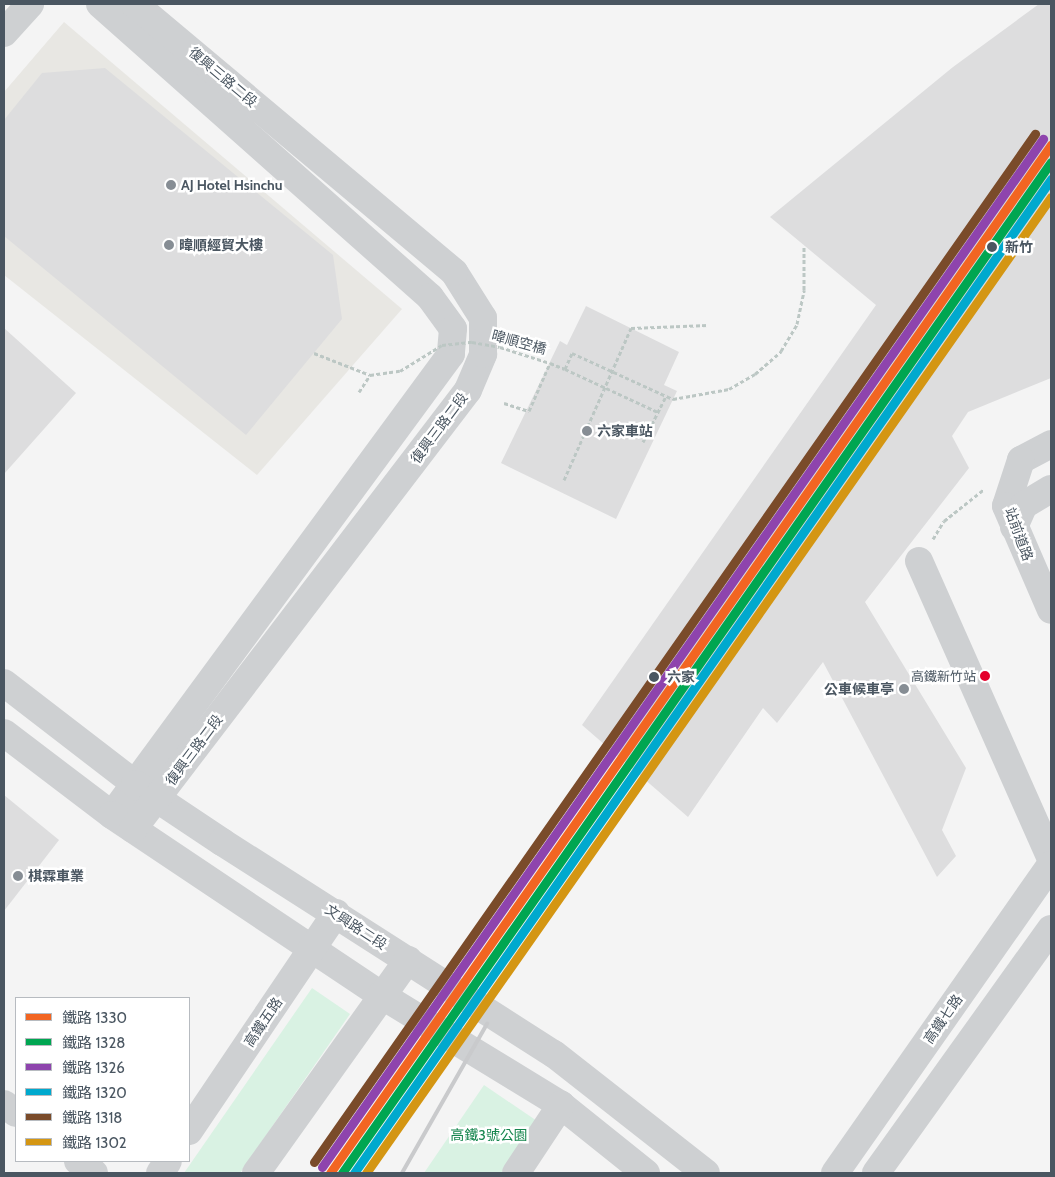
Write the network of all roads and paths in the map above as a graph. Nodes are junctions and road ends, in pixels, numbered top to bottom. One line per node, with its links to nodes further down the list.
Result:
1 (30, 4): 4 (street)
2 (100, 4): 27 (street, 復興三路二段)
3 (136, 4): 28 (street, 復興三路二段)
4 (4, 33)
5 (804, 245): 14 (path)
6 (708, 325): 10 (path)
7 (314, 353): 11 (path, 暐順空橋, bridge)
8 (550, 363): 9 (path, 暐順空橋); 11 (path, 暐順空橋, bridge); 15 (path)
9 (565, 369): 10 (path); 12 (path, 暐順空橋)
10 (610, 371): 12 (path); 14 (path)
11 (370, 375): 13 (path)
12 (602, 387): 16 (path, 暐順空橋); 19 (path)
13 (359, 392)
14 (666, 396): 16 (path)
15 (504, 403)
16 (658, 412): 17 (path)
17 (643, 442)
18 (1051, 444): 22 (street, 站前道路)
19 (564, 480)
20 (990, 484): 23 (path)
21 (1051, 489): 22 (street)
22 (1014, 527): 24 (street, 站前道路)
23 (919, 561): 30 (street)
24 (1051, 610)
25 (4, 684): 27 (street, 文興路二段)
26 (4, 734): 29 (street)
27 (135, 784): 28 (street, 文興路二段); 29 (street, 復興三路二段)
28 (158, 797): 29 (street, 復興三路二段); 32 (street, 文興路二段)
29 (123, 822): 34 (street)
30 (1051, 859)
31 (1051, 865): 49 (street, 高鐵七路)
32 (336, 913): 34 (street, 高鐵五路); 35 (street, 文興路二段)
33 (1051, 929): 50 (street)
34 (313, 949): 36 (street); 40 (street, 高鐵五路)
35 (408, 960): 36 (street); 48 (street, 文興路二段)
36 (381, 995): 38 (street); 45 (street)
37 (4, 1104): 39 (street)
38 (561, 1105): 46 (street); 47 (street)
39 (15, 1112)
40 (190, 1130)
41 (79, 1162): 43 (street)
42 (167, 1162): 44 (street)
43 (94, 1173)
44 (160, 1173)
45 (256, 1173)
46 (516, 1173)
47 (646, 1173)
48 (706, 1173)
49 (834, 1173)
50 (876, 1173)

